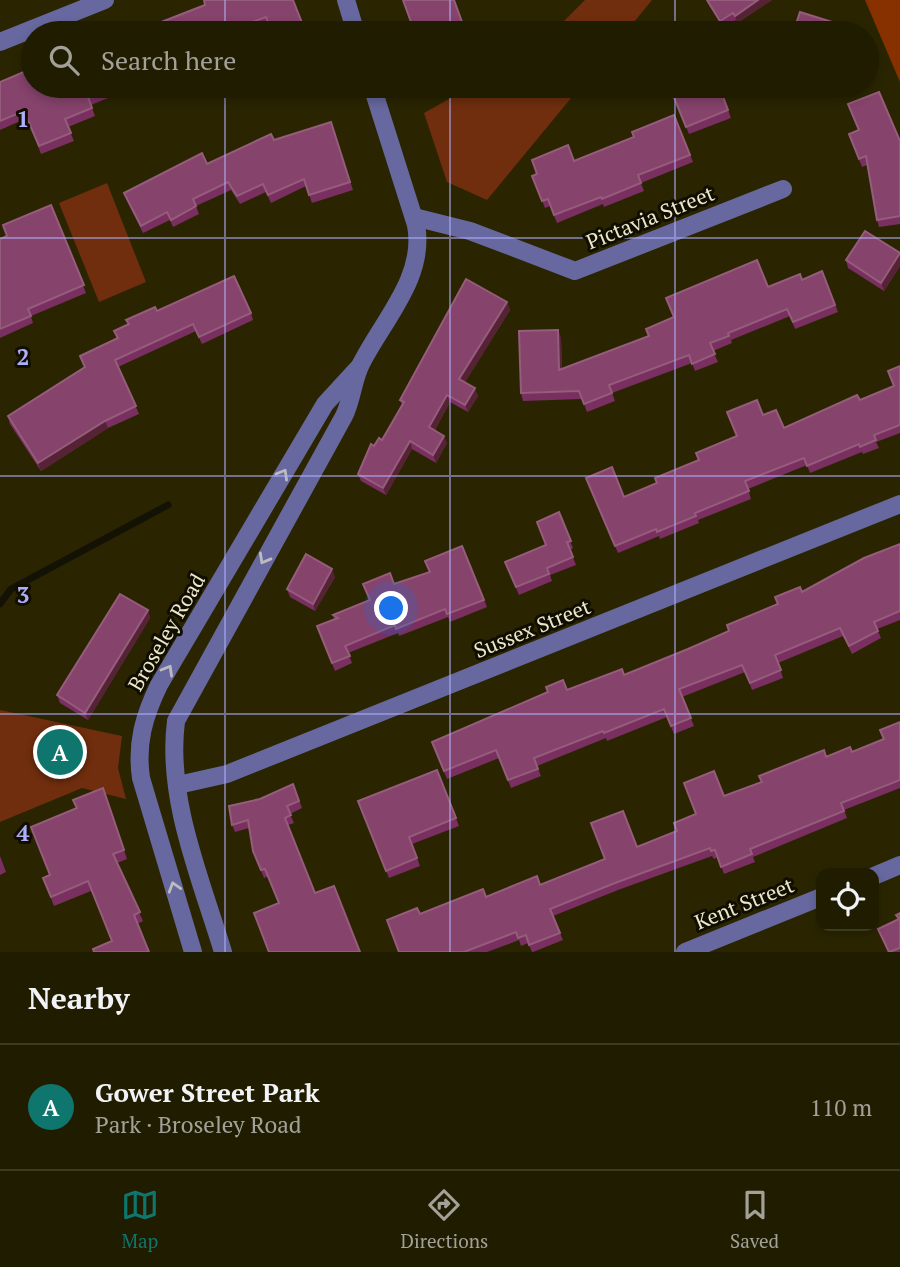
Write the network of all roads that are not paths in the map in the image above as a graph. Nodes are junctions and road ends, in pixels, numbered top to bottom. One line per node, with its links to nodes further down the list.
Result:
1 (104, 0): 3 (street)
2 (346, 0): 4 (street)
3 (52, 21)
4 (352, 21)
5 (21, 34): 6 (street)
6 (0, 42)
7 (376, 98): 9 (street, Broseley Road)
8 (783, 189): 9 (street, Pictavia Street)
9 (414, 217): 10 (street, Broseley Road)
10 (359, 367): 12 (street, Broseley Road, one-way to 12); 16 (street, Broseley Road, one-way to 10)
11 (900, 504): 12 (street, Sussex Street)
12 (178, 785): 17 (street, Broseley Road)
13 (900, 865): 14 (street)
14 (879, 874)
15 (816, 899): 18 (street, Kent Street)
16 (193, 952)
17 (223, 952)
18 (685, 952)

